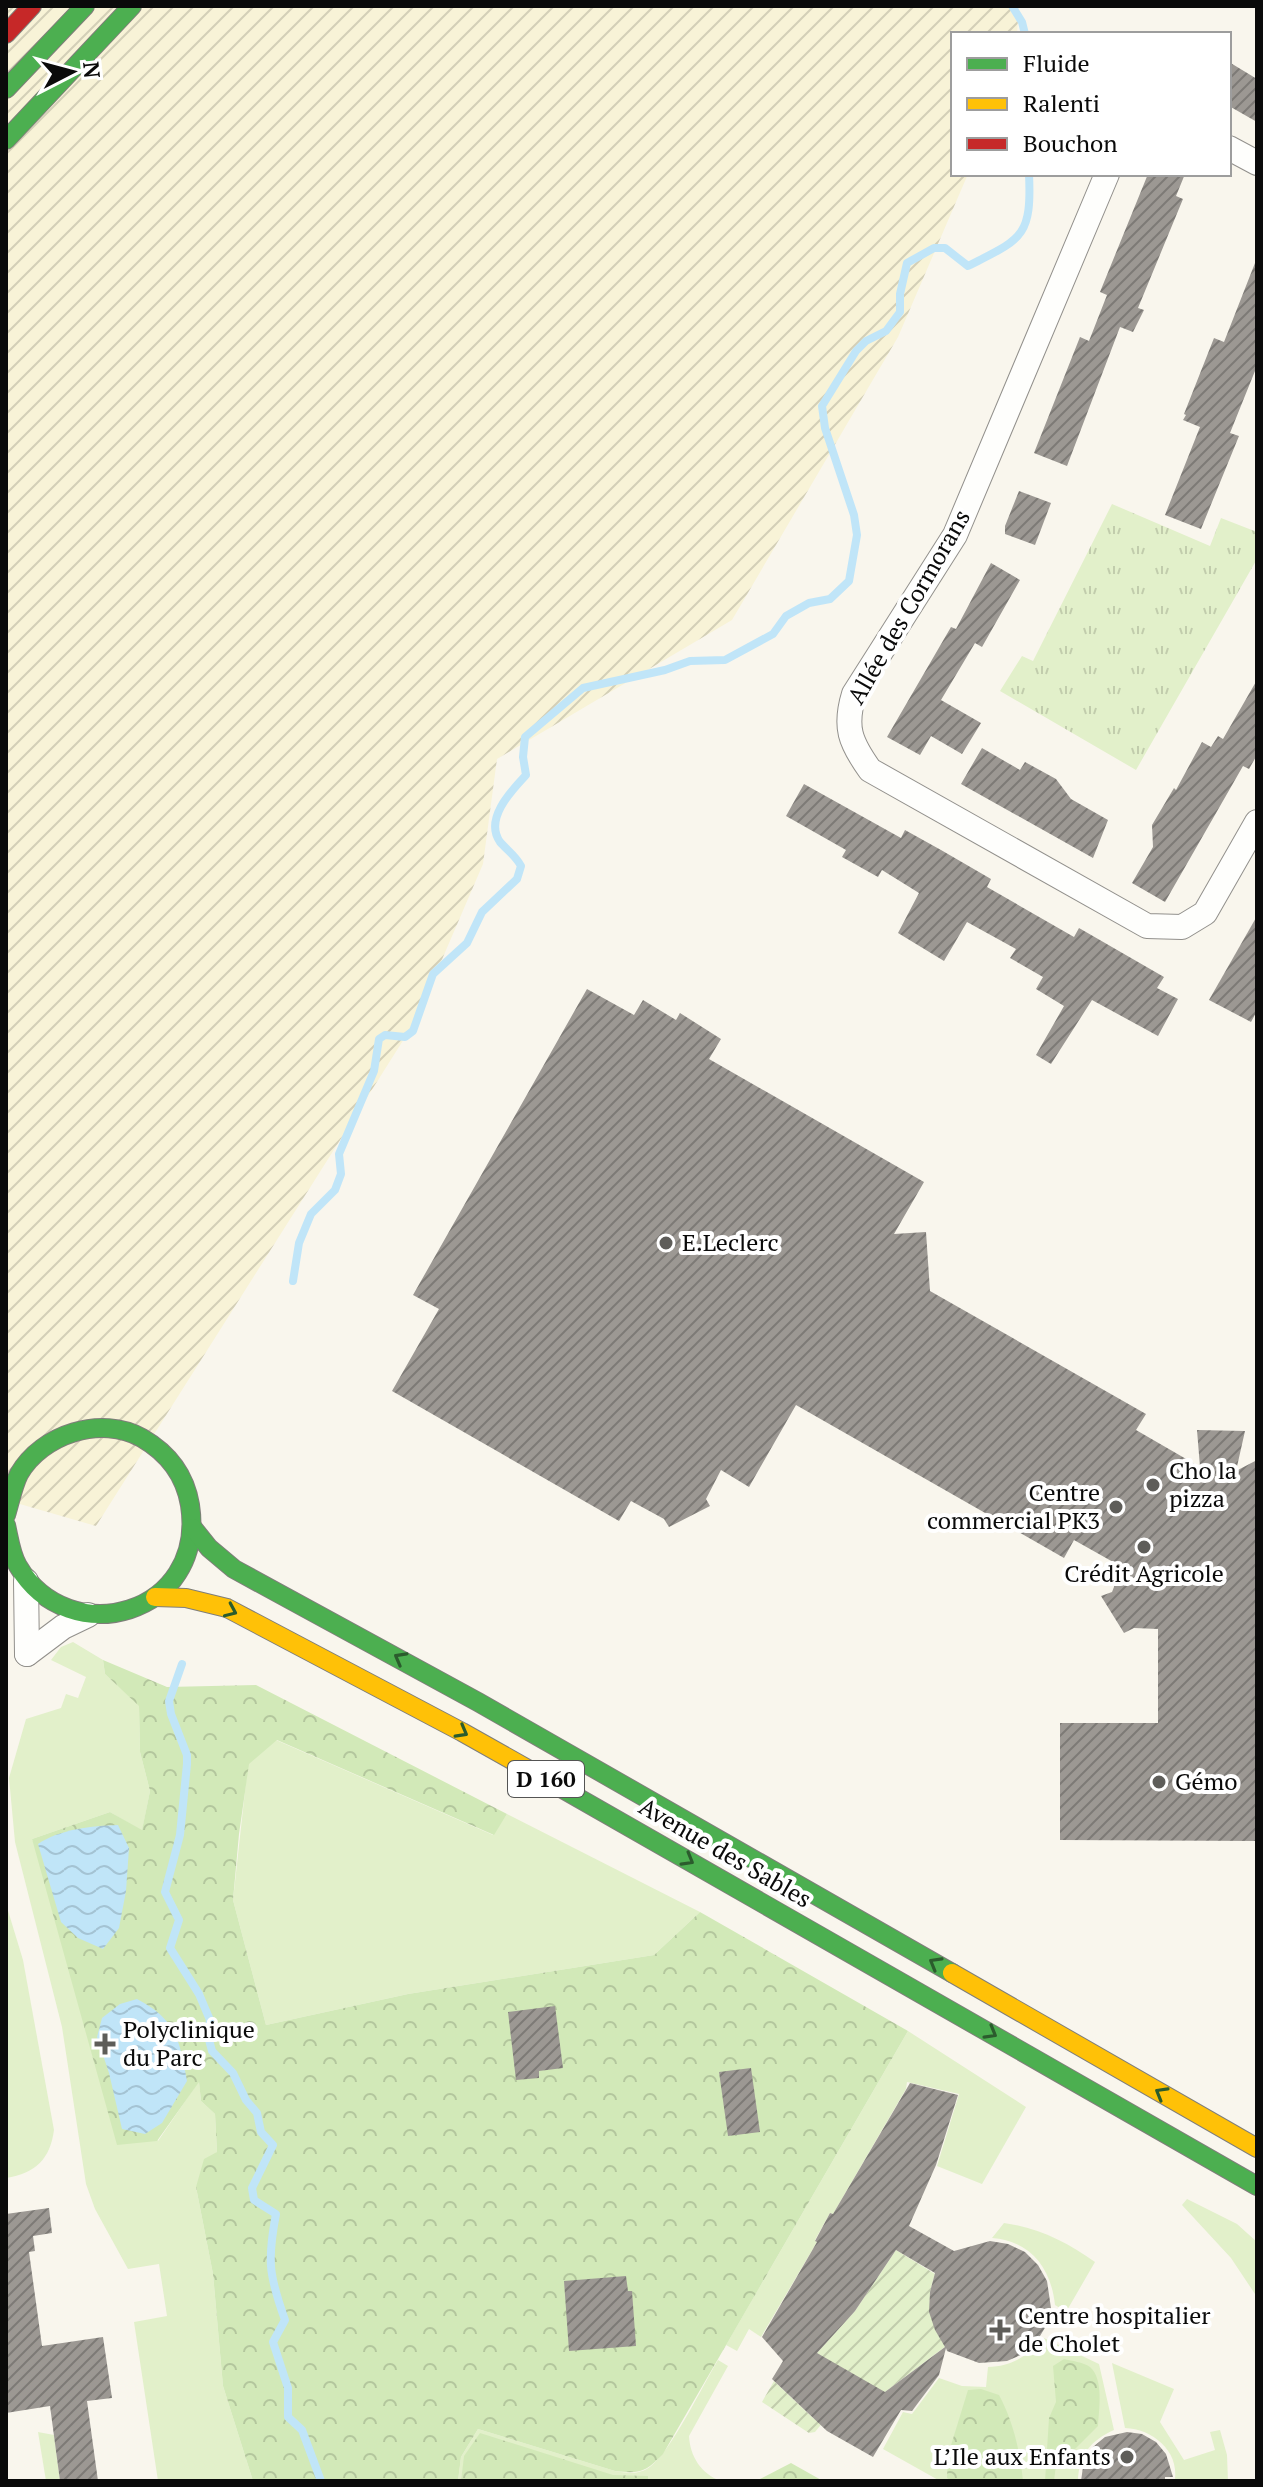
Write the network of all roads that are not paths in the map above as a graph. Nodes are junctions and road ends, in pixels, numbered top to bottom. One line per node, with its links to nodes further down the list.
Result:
1 (32, 6): 4 (main road)
2 (85, 6): 5 (main road)
3 (132, 6): 6 (main road)
4 (6, 34)
5 (6, 89)
6 (6, 140)
7 (1231, 149): 8 (street)
8 (1257, 163)
9 (1106, 176): 10 (street, Allée des Cormorans)
10 (1257, 822)
11 (55, 1438): 12 (main road); 13 (main road); 15 (main road)
12 (16, 1442)
13 (6, 1515)
14 (6, 1525): 16 (main road)
15 (193, 1528): 17 (main road); 19 (main road, Avenue des Sables / D 160, one-way to 15)
16 (26, 1581): 18 (main road); 18 (street)
17 (155, 1597): 18 (main road); 22 (main road, Avenue des Sables / D 160, one-way to 22)
18 (88, 1615)
19 (1228, 2132): 20 (main road); 21 (main road, Avenue des Sables / D 160)
20 (1257, 2137)
21 (1257, 2148)
22 (1253, 2194)

